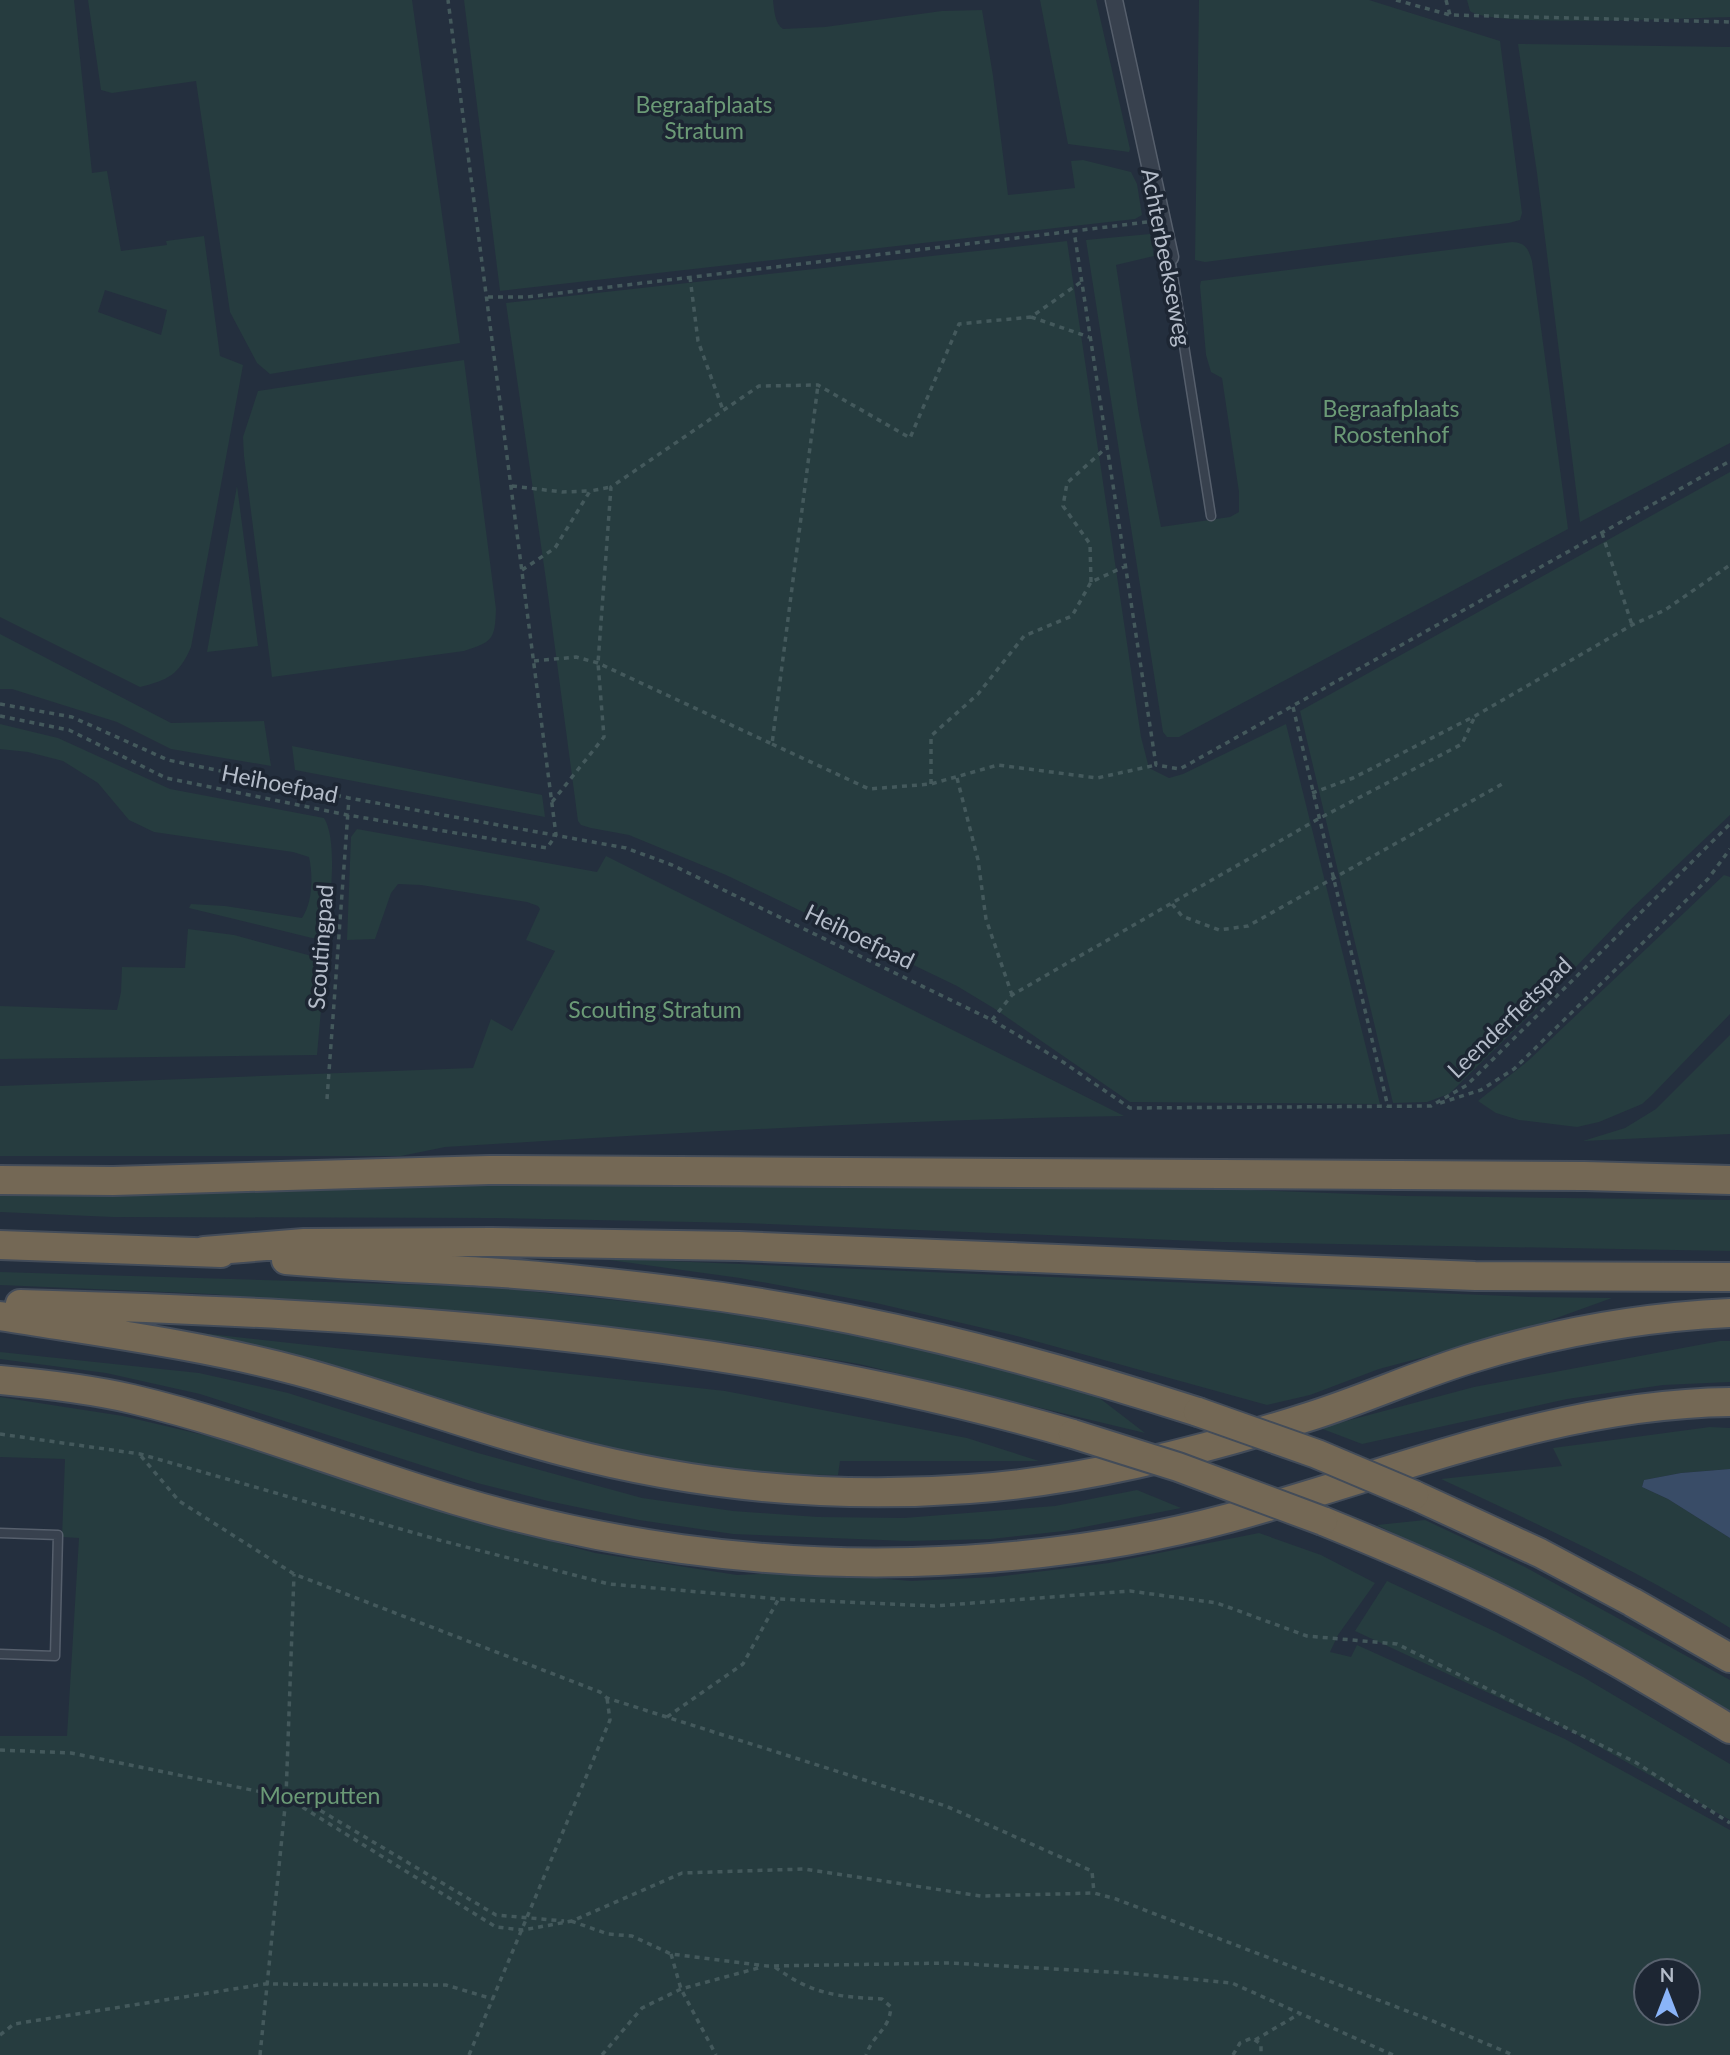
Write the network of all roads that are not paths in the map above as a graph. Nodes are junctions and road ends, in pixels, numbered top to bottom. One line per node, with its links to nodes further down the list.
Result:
1 (1114, 0): 2 (street, Achterbeekseweg)
2 (1170, 257): 3 (lane, Achterbeekseweg)
3 (1211, 516)
4 (0, 1180): 5 (highway)
5 (1730, 1180)
6 (0, 1245): 7 (highway)
7 (204, 1251): 8 (highway); 16 (highway, bridge)
8 (1730, 1276)
9 (0, 1304): 17 (highway, bridge)
10 (1730, 1313): 11 (highway)
11 (0, 1316)
12 (0, 1380): 13 (highway)
13 (1730, 1402)
14 (0, 1533): 15 (lane)
15 (0, 1654)
16 (1730, 1658)
17 (1730, 1729)

